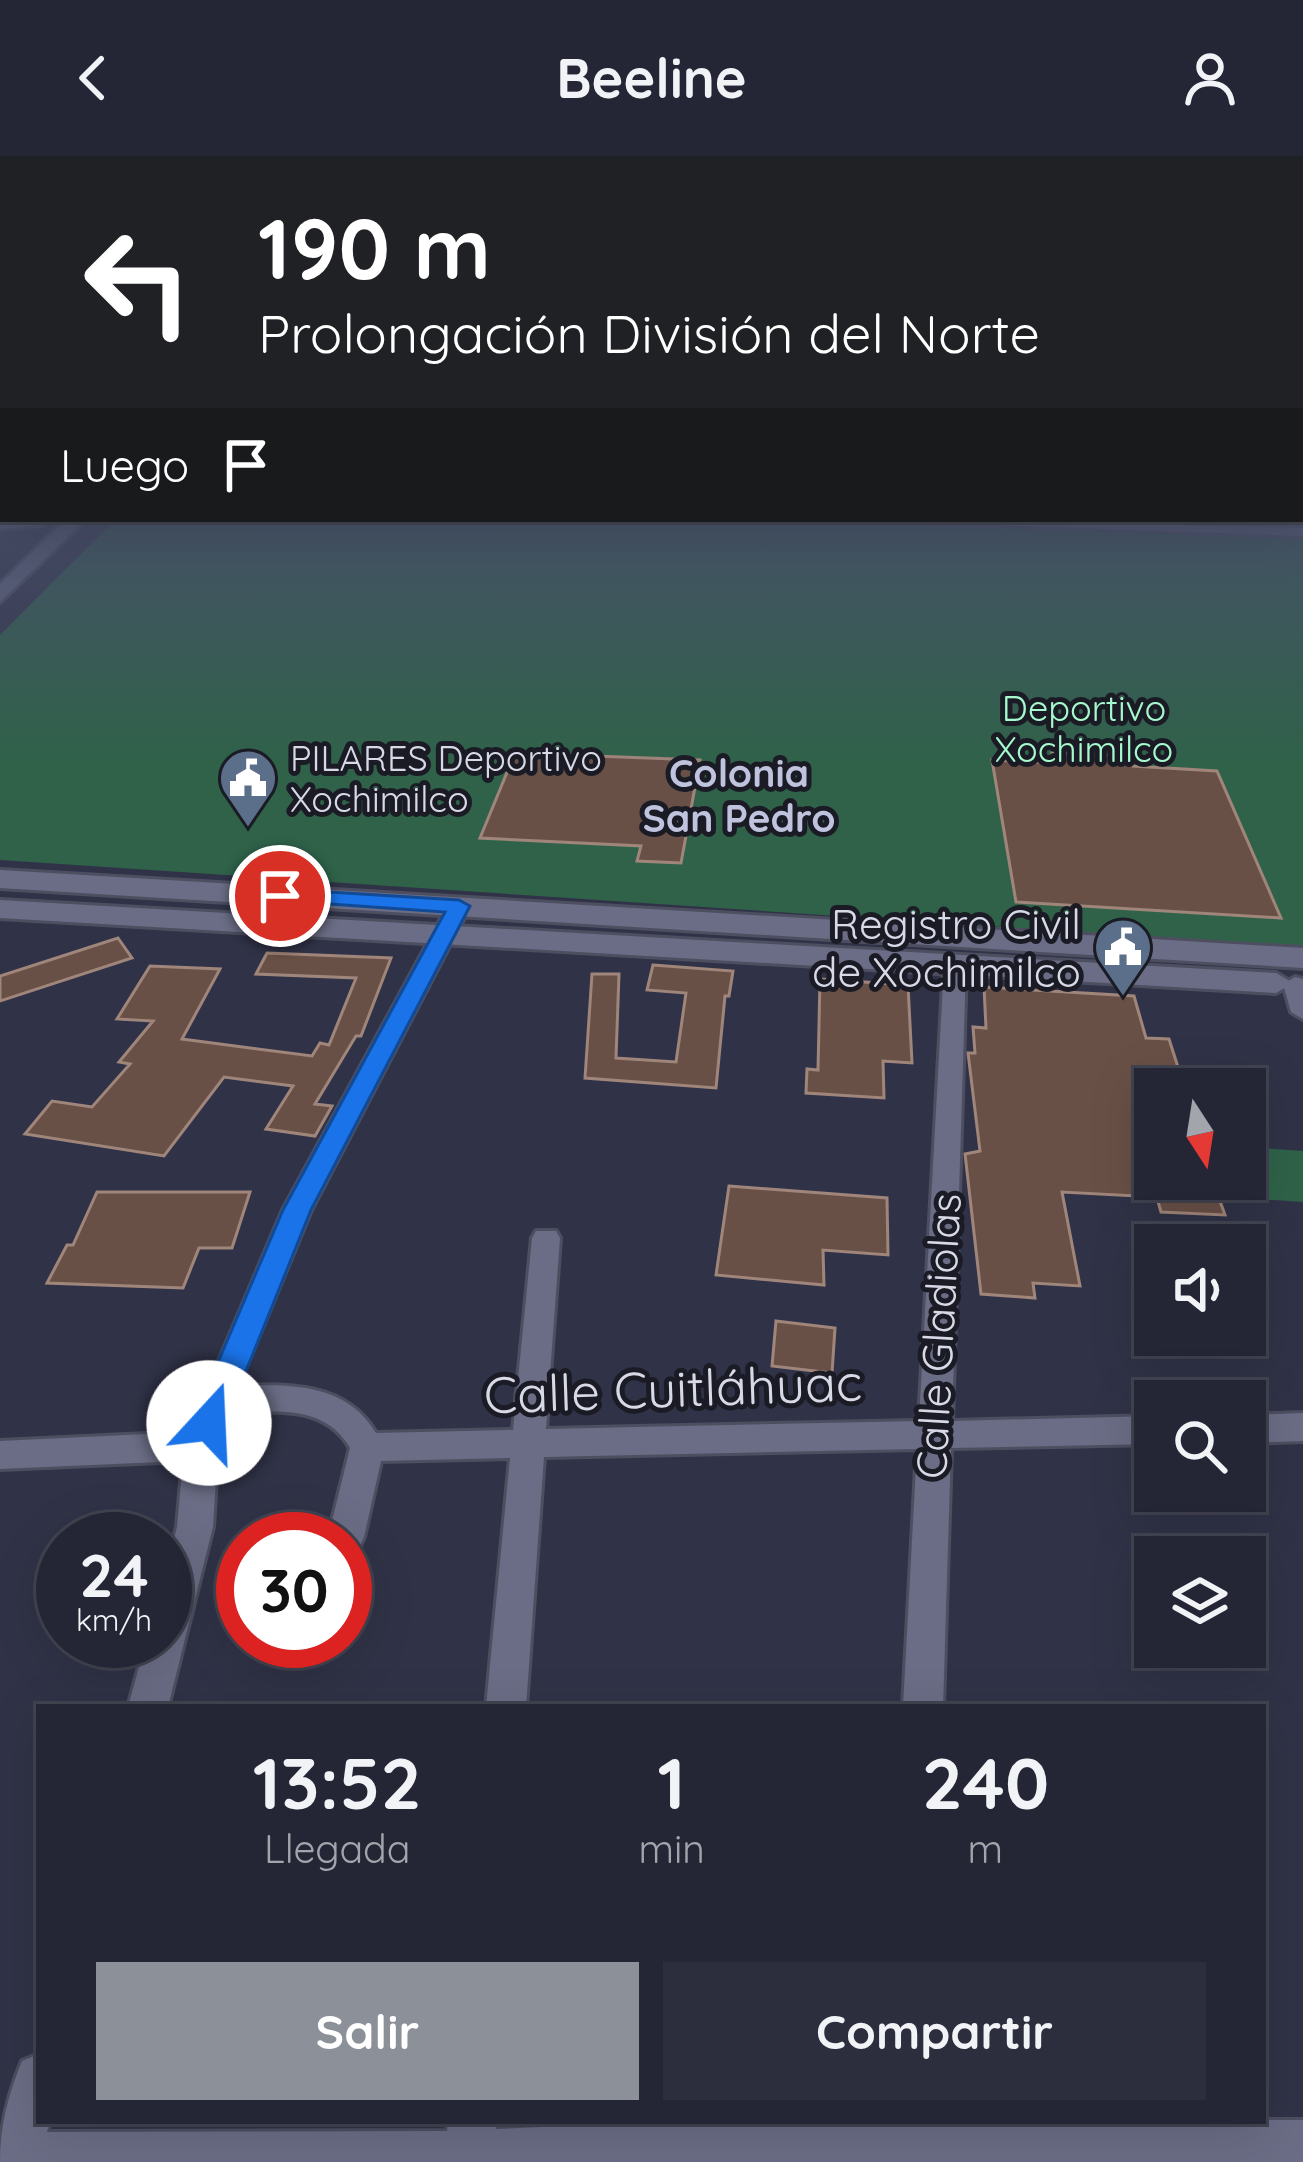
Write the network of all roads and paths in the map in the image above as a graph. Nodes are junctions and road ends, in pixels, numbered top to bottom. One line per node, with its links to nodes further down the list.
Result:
1 (0, 879): 3 (main road)
2 (0, 909): 3 (main road)
3 (453, 921): 4 (main road); 8 (street)
4 (591, 929): 5 (main road); 6 (main road)
5 (955, 965): 6 (main road); 12 (street, Calle Gladiolas)
6 (1301, 985)
7 (546, 1238): 13 (street)
8 (216, 1400): 14 (street); 15 (street)
9 (1303, 1427): 10 (street)
10 (1266, 1428)
11 (1134, 1430): 12 (street, Calle Cuitláhuac)
12 (934, 1432): 13 (street, Calle Cuitláhuac); 20 (street, Calle Gladiolas)
13 (528, 1444): 15 (street, Calle Cuitláhuac); 19 (street)
14 (201, 1446): 16 (street); 18 (street)
15 (367, 1447): 17 (street)
16 (0, 1455)
17 (352, 1512)
18 (149, 1704)
19 (506, 1704)
20 (923, 1704)
21 (36, 2088): 25 (street)
22 (471, 2138): 23 (street); 25 (street)
23 (907, 2139): 24 (street)
24 (1303, 2144)
25 (15, 2160)

